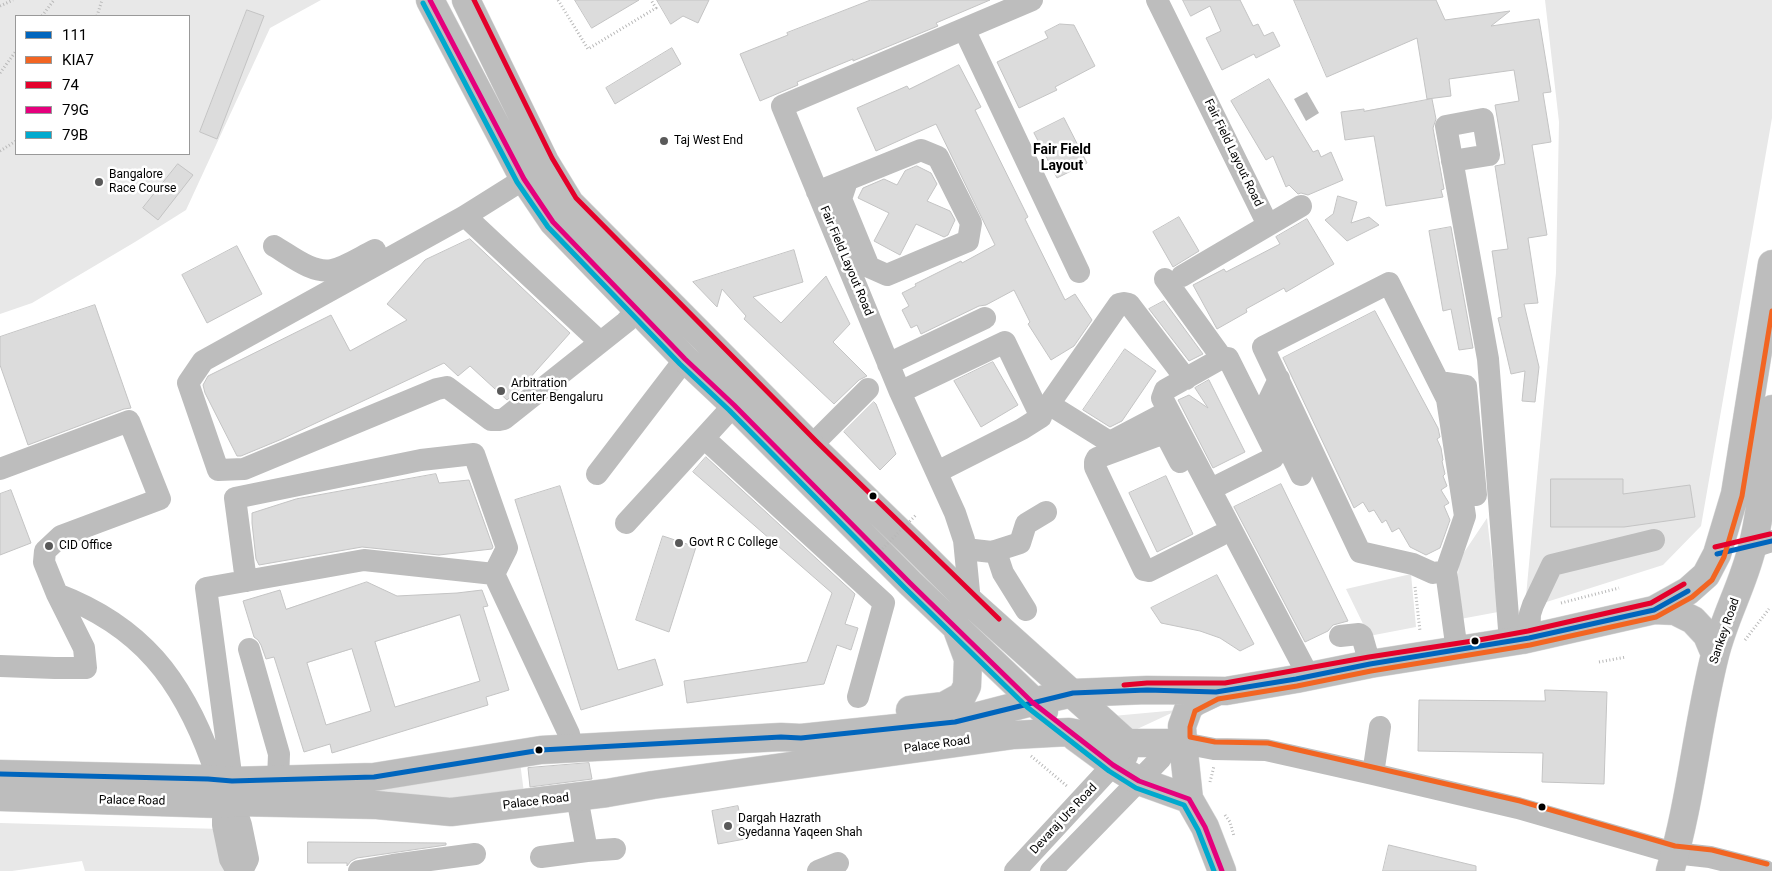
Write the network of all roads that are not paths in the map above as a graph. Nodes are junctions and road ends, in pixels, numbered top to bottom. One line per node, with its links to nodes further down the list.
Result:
1 (430, 0): 7 (main road)
2 (466, 0): 31 (main road)
3 (1032, 0): 5 (street, Fair Field Layout Road)
4 (1158, 0): 12 (street, Fair Field Layout Road)
5 (964, 29): 9 (street, Fair Field Layout Road); 15 (street)
6 (1452, 161): 55 (street)
7 (521, 172): 11 (street); 13 (street); 16 (main road)
8 (846, 181): 8 (street); 9 (street)
9 (817, 192): 21 (street, Fair Field Layout Road)
10 (1301, 206): 12 (street)
11 (465, 216): 18 (street); 18 (street)
12 (1268, 225): 19 (street)
13 (274, 246)
14 (1772, 264): 45 (main road)
15 (1079, 272)
16 (638, 310): 18 (street); 20 (main road)
17 (984, 318): 21 (street)
18 (600, 342)
19 (1222, 358): 22 (street); 36 (street)
20 (686, 359): 27 (main road); 34 (street)
21 (888, 364): 26 (street, Fair Field Layout Road)
22 (1186, 379): 29 (street); 29 (street)
23 (1279, 379): 24 (street); 35 (street); 46 (street)
24 (1439, 382): 37 (street); 46 (street)
25 (868, 389): 31 (street)
26 (900, 392): 33 (street, Fair Field Layout Road); 33 (street)
27 (734, 405): 30 (street); 53 (main road)
28 (1772, 409): 42 (main road, Sankey Road)
29 (1169, 411): 36 (street)
30 (704, 438): 39 (street); 64 (street)
31 (811, 446): 50 (main road)
32 (0, 469): 49 (street)
33 (937, 472): 43 (street, Fair Field Layout Road)
34 (597, 474)
35 (1301, 475)
36 (1211, 489): 61 (street)
37 (1477, 504)
38 (1046, 512): 44 (street)
39 (626, 523)
40 (1219, 536): 40 (street); 61 (street)
41 (1654, 540): 55 (street)
42 (1762, 544): 45 (main road); 58 (main road, Sankey Road)
43 (965, 549): 44 (street); 50 (street, Fair Field Layout Road)
44 (996, 552): 51 (street)
45 (1717, 554): 52 (main road, Palace Road)
46 (1430, 569): 57 (street)
47 (494, 574): 48 (street); 48 (street); 70 (street)
48 (246, 581): 77 (street)
49 (57, 594): 60 (street); 77 (street)
50 (970, 602): 63 (main road)
51 (1026, 610)
52 (1654, 610): 55 (main road, Palace Road); 58 (main road)
53 (957, 629): 65 (main road); 68 (main road, Palace Road)
54 (1340, 636): 59 (street)
55 (1520, 640): 57 (main road, Palace Road)
56 (249, 649): 74 (street)
57 (1449, 652): 59 (main road, Palace Road)
58 (1715, 654): 85 (main road, Sankey Road)
59 (1370, 664): 61 (main road, Palace Road)
60 (0, 666)
61 (1302, 678): 62 (main road, Palace Road)
62 (1216, 692): 63 (main road, Palace Road); 71 (main road, Palace Road)
63 (1073, 693): 65 (main road, Palace Road); 71 (main road)
64 (858, 697)
65 (1032, 702): 67 (main road); 68 (main road, Palace Road)
66 (1380, 727): 73 (street)
67 (1069, 732): 71 (main road); 76 (main road, Palace Road)
68 (781, 737): 69 (main road, Palace Road)
69 (651, 745): 70 (main road, Palace Road); 76 (main road)
70 (572, 748): 74 (main road, Palace Road)
71 (1151, 753): 73 (street); 75 (main road); 80 (main road, Palace Road); 89 (street, Devaraj Urs Road)
72 (0, 774): 77 (main road, Palace Road)
73 (1373, 774): 85 (street)
74 (278, 780): 77 (main road, Palace Road)
75 (1139, 781): 80 (main road); 90 (street)
76 (653, 785): 79 (main road, Palace Road)
77 (225, 793): 78 (main road, Palace Road); 79 (main road, Palace Road); 86 (street); 87 (street)
78 (0, 797)
79 (577, 797): 82 (street)
80 (1189, 799): 91 (main road)
81 (615, 849): 82 (street)
82 (587, 851): 84 (street)
83 (476, 854): 88 (street)
84 (541, 856)
85 (1676, 865): 92 (street)
86 (237, 871)
87 (242, 871)
88 (359, 871)
89 (1015, 871)
90 (1051, 871)
91 (1222, 871)
92 (1765, 871)

